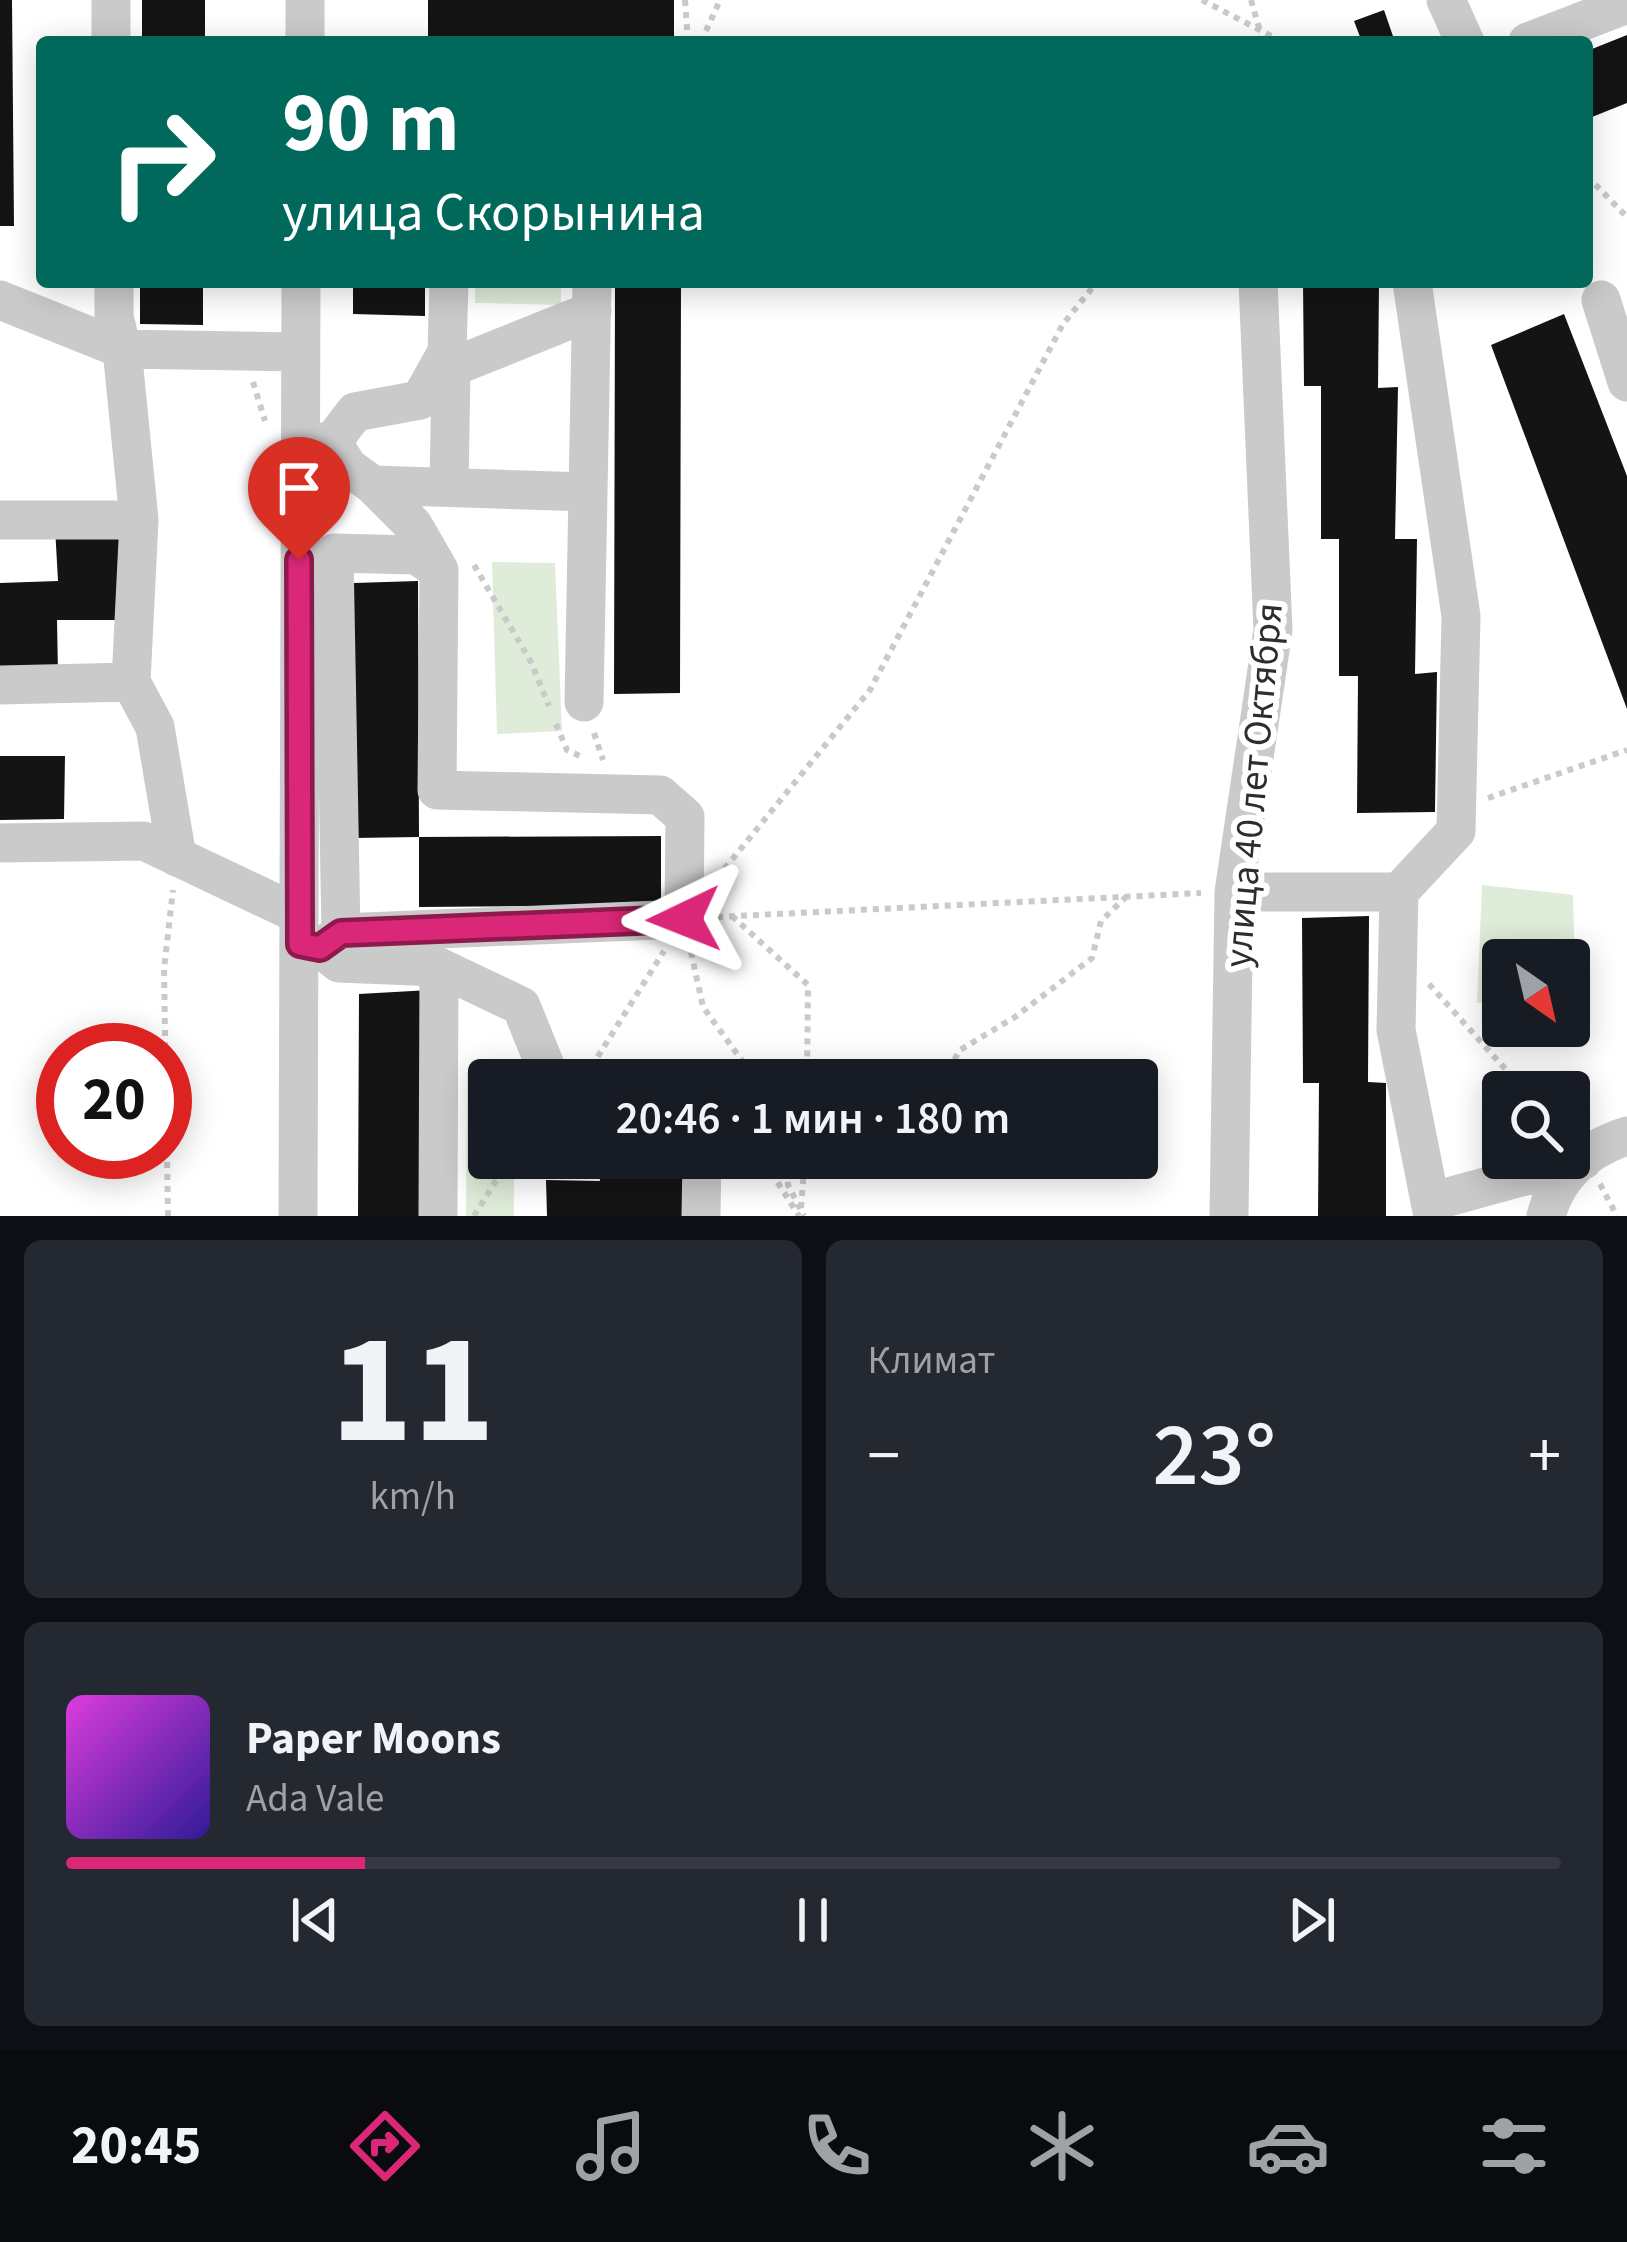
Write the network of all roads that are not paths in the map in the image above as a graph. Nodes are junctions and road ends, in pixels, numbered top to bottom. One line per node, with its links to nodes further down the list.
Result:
1 (111, 0): 5 (street)
2 (305, 0): 6 (street)
3 (1446, 0): 7 (street)
4 (1627, 4): 8 (street)
5 (112, 36)
6 (304, 36)
7 (1462, 36)
8 (1544, 36)
9 (114, 288): 17 (street)
10 (301, 288): 18 (street)
11 (449, 288): 19 (street)
12 (1258, 288): 33 (street, улица 40 лет Октября)
13 (1413, 288): 34 (street)
14 (1604, 291): 20 (street)
15 (592, 297): 19 (street); 24 (street)
16 (0, 300): 17 (street)
17 (122, 349): 18 (street); 26 (street)
18 (300, 352): 21 (street)
19 (443, 372): 21 (street); 23 (street)
20 (1627, 382)
21 (316, 442): 22 (street); 35 (street)
22 (373, 485): 23 (street); 27 (street)
23 (449, 486): 24 (street)
24 (588, 492): 30 (street)
25 (0, 520): 26 (street)
26 (140, 520): 28 (street)
27 (452, 560): 35 (street); 35 (street)
28 (131, 682): 29 (street); 32 (street)
29 (0, 685)
30 (584, 702)
31 (0, 843): 32 (street)
32 (177, 857): 35 (street)
33 (1234, 892): 34 (street); 47 (street, улица 40 лет Октября)
34 (1399, 892): 43 (street)
35 (315, 935): 36 (street); 44 (street)
36 (440, 967): 37 (street); 45 (street)
37 (542, 1059)
38 (1627, 1136): 39 (street)
39 (1590, 1154)
40 (702, 1179): 46 (street)
41 (1524, 1179): 43 (street)
42 (1561, 1179): 48 (street)
43 (1432, 1209)
44 (298, 1216)
45 (438, 1216)
46 (701, 1216)
47 (1229, 1216)
48 (1546, 1216)

